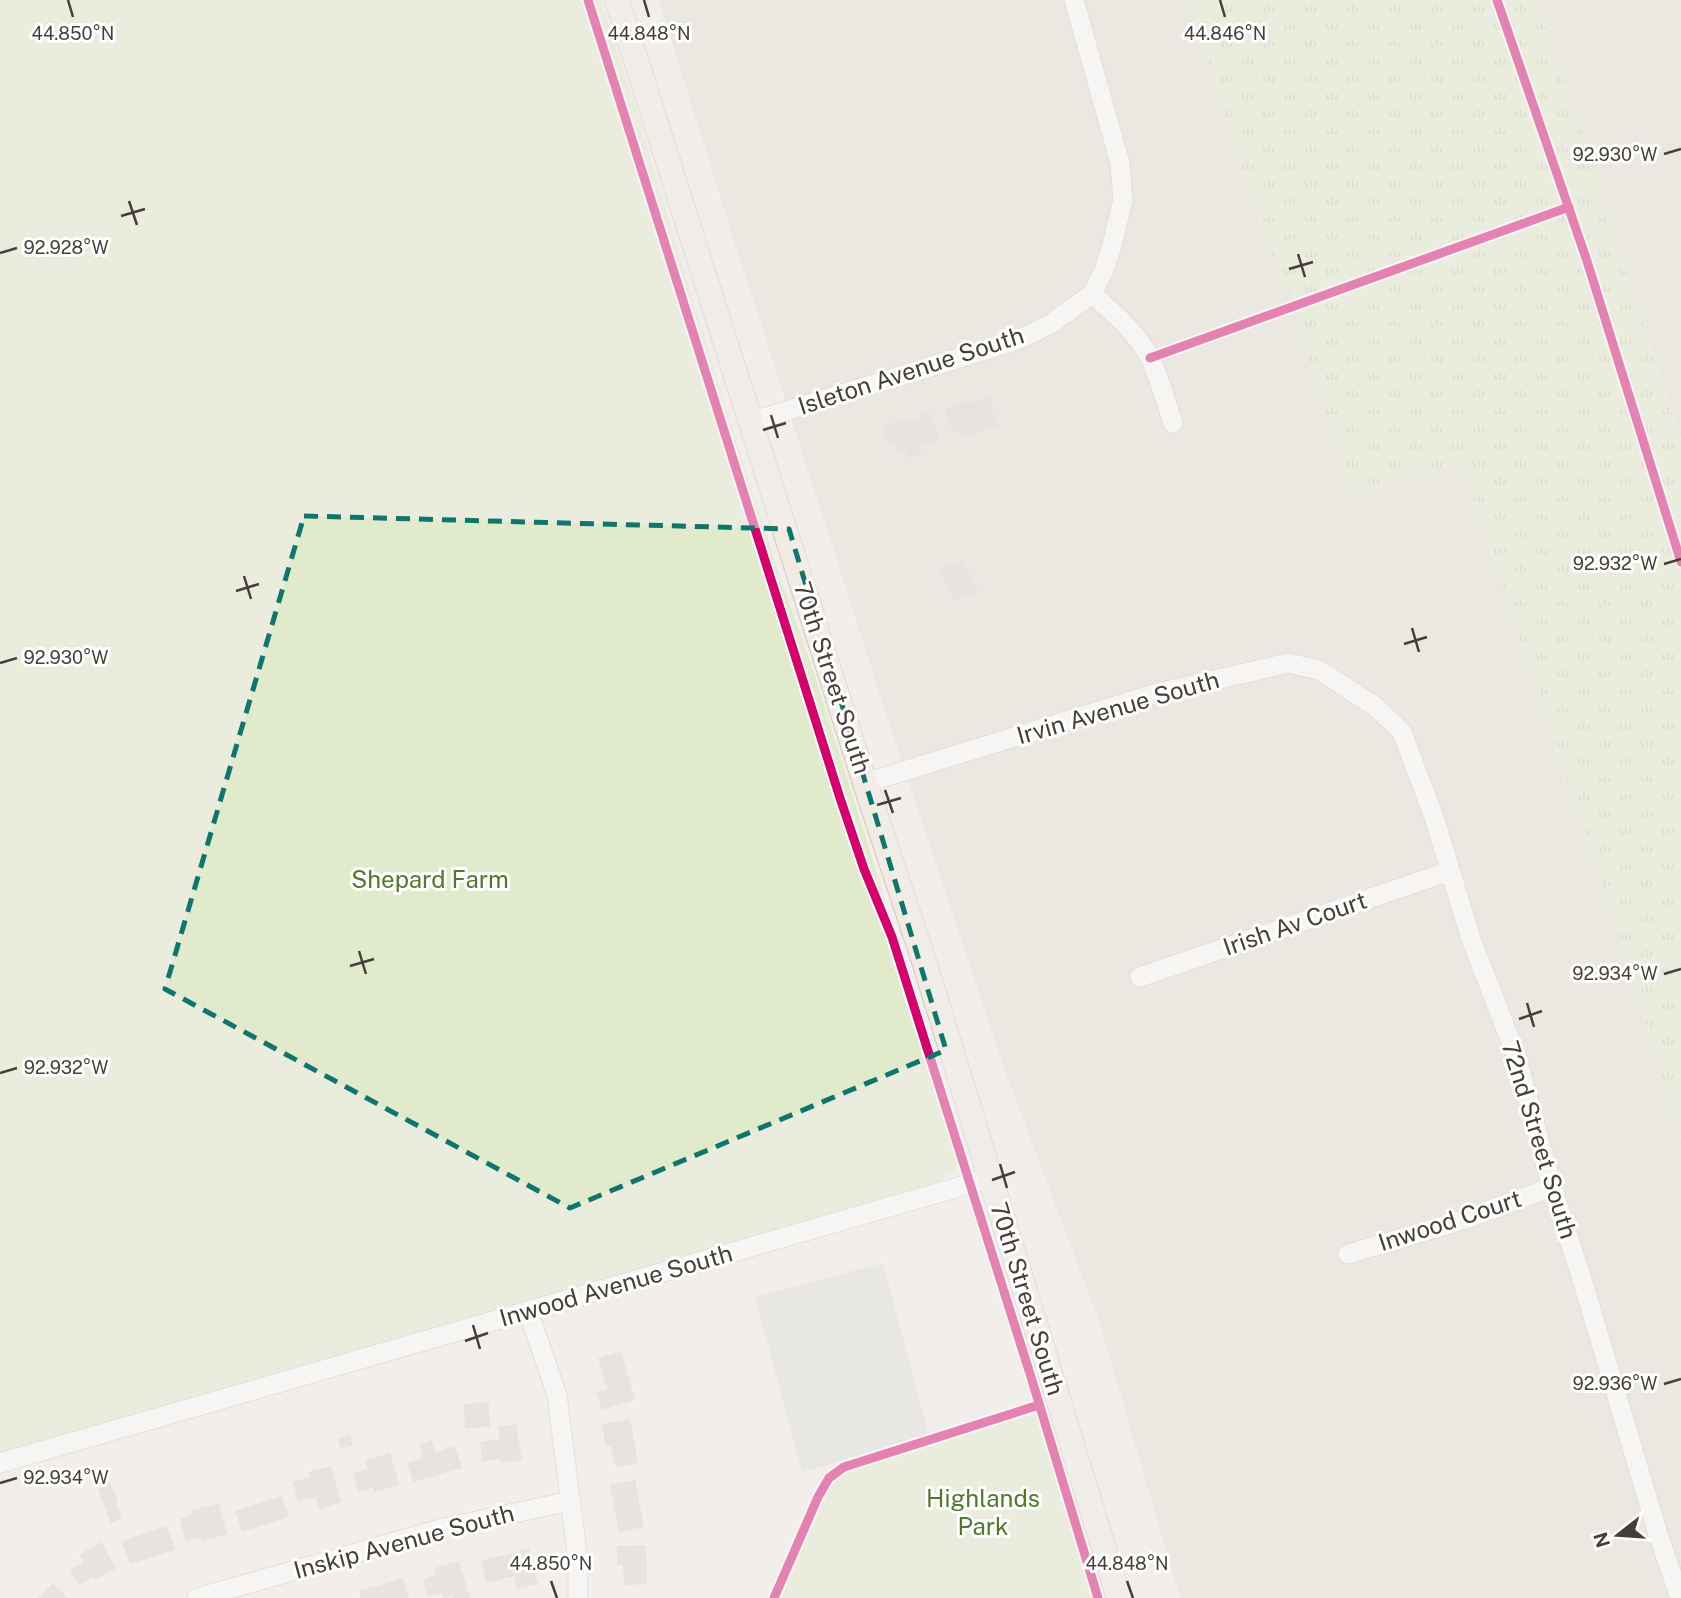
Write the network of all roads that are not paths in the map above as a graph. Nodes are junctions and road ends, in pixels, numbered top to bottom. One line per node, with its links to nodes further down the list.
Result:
1 (617, 0): 4 (main road, 70th Street South)
2 (1074, 0): 3 (street)
3 (1093, 294): 4 (street, Isleton Avenue South); 5 (street)
4 (750, 422): 7 (main road, 70th Street South)
5 (1173, 423)
6 (1366, 700): 7 (street, Irvin Avenue South); 8 (street, 72nd Street South)
7 (865, 783): 10 (main road, 70th Street South)
8 (1450, 871): 9 (street, Irish Av Court); 11 (street, 72nd Street South)
9 (1140, 977)
10 (990, 1178): 13 (street, Inwood Avenue South); 18 (main road, 70th Street South)
11 (1552, 1187): 12 (street, Inwood Court); 19 (street, 72nd Street South)
12 (1348, 1254)
13 (528, 1311): 14 (street, Inwood Avenue South); 15 (street)
14 (0, 1463)
15 (571, 1501): 16 (street, Inskip Avenue South); 17 (street)
16 (197, 1598)
17 (578, 1598)
18 (1119, 1598)
19 (1680, 1598)

